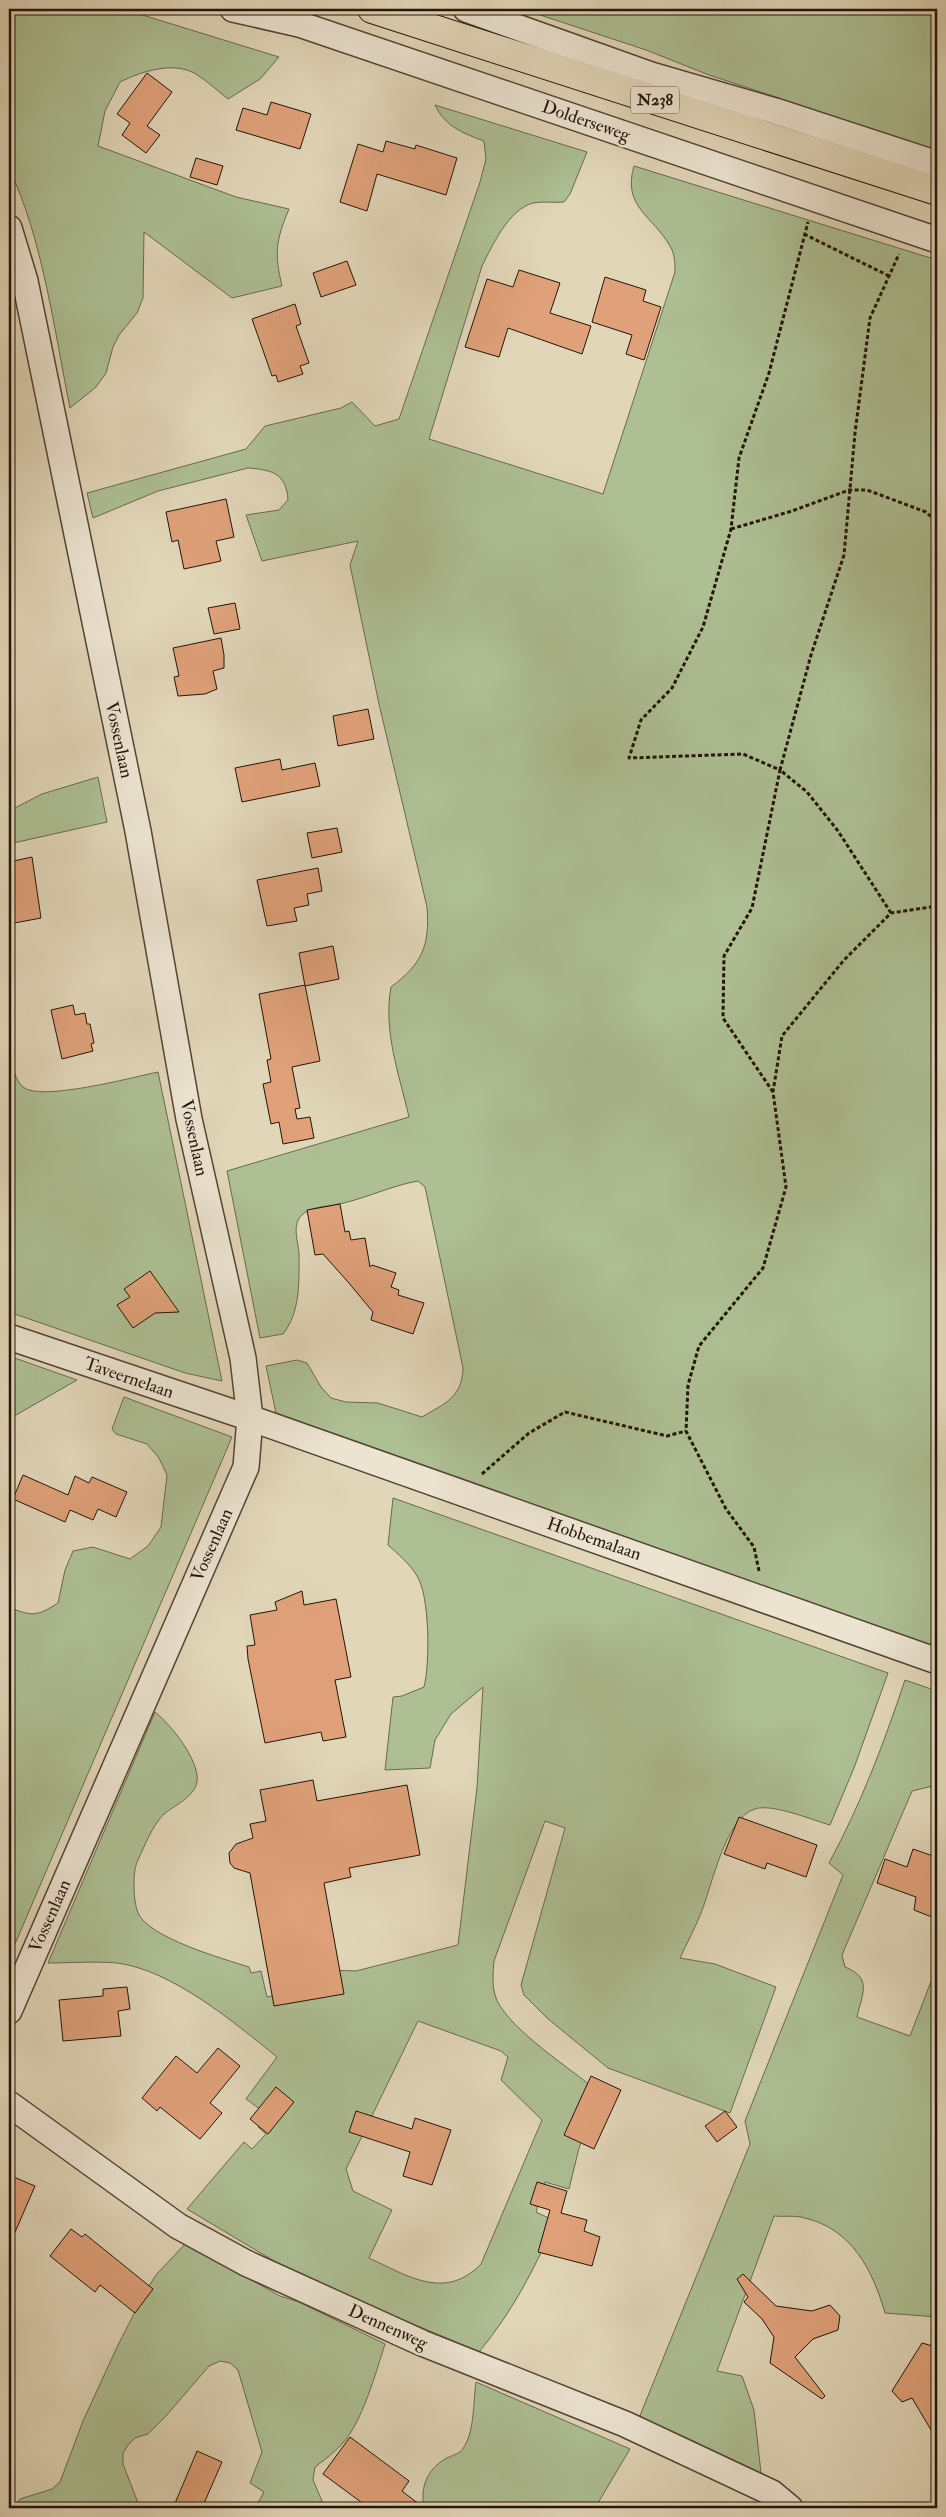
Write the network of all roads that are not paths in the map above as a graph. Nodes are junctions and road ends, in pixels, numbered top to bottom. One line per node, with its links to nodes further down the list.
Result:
1 (233, 9): 7 (street, Dolderseweg)
2 (372, 9): 5 (main road, N238)
3 (466, 9): 4 (street)
4 (937, 164)
5 (937, 191)
6 (9, 228): 9 (street, Vossenlaan)
7 (937, 240)
8 (9, 1337): 9 (street, Taveernelaan)
9 (250, 1418): 10 (street, Hobbemalaan); 11 (street, Vossenlaan)
10 (937, 1660)
11 (9, 2011)
12 (9, 2104): 13 (street, Dennenweg)
13 (790, 2508)

